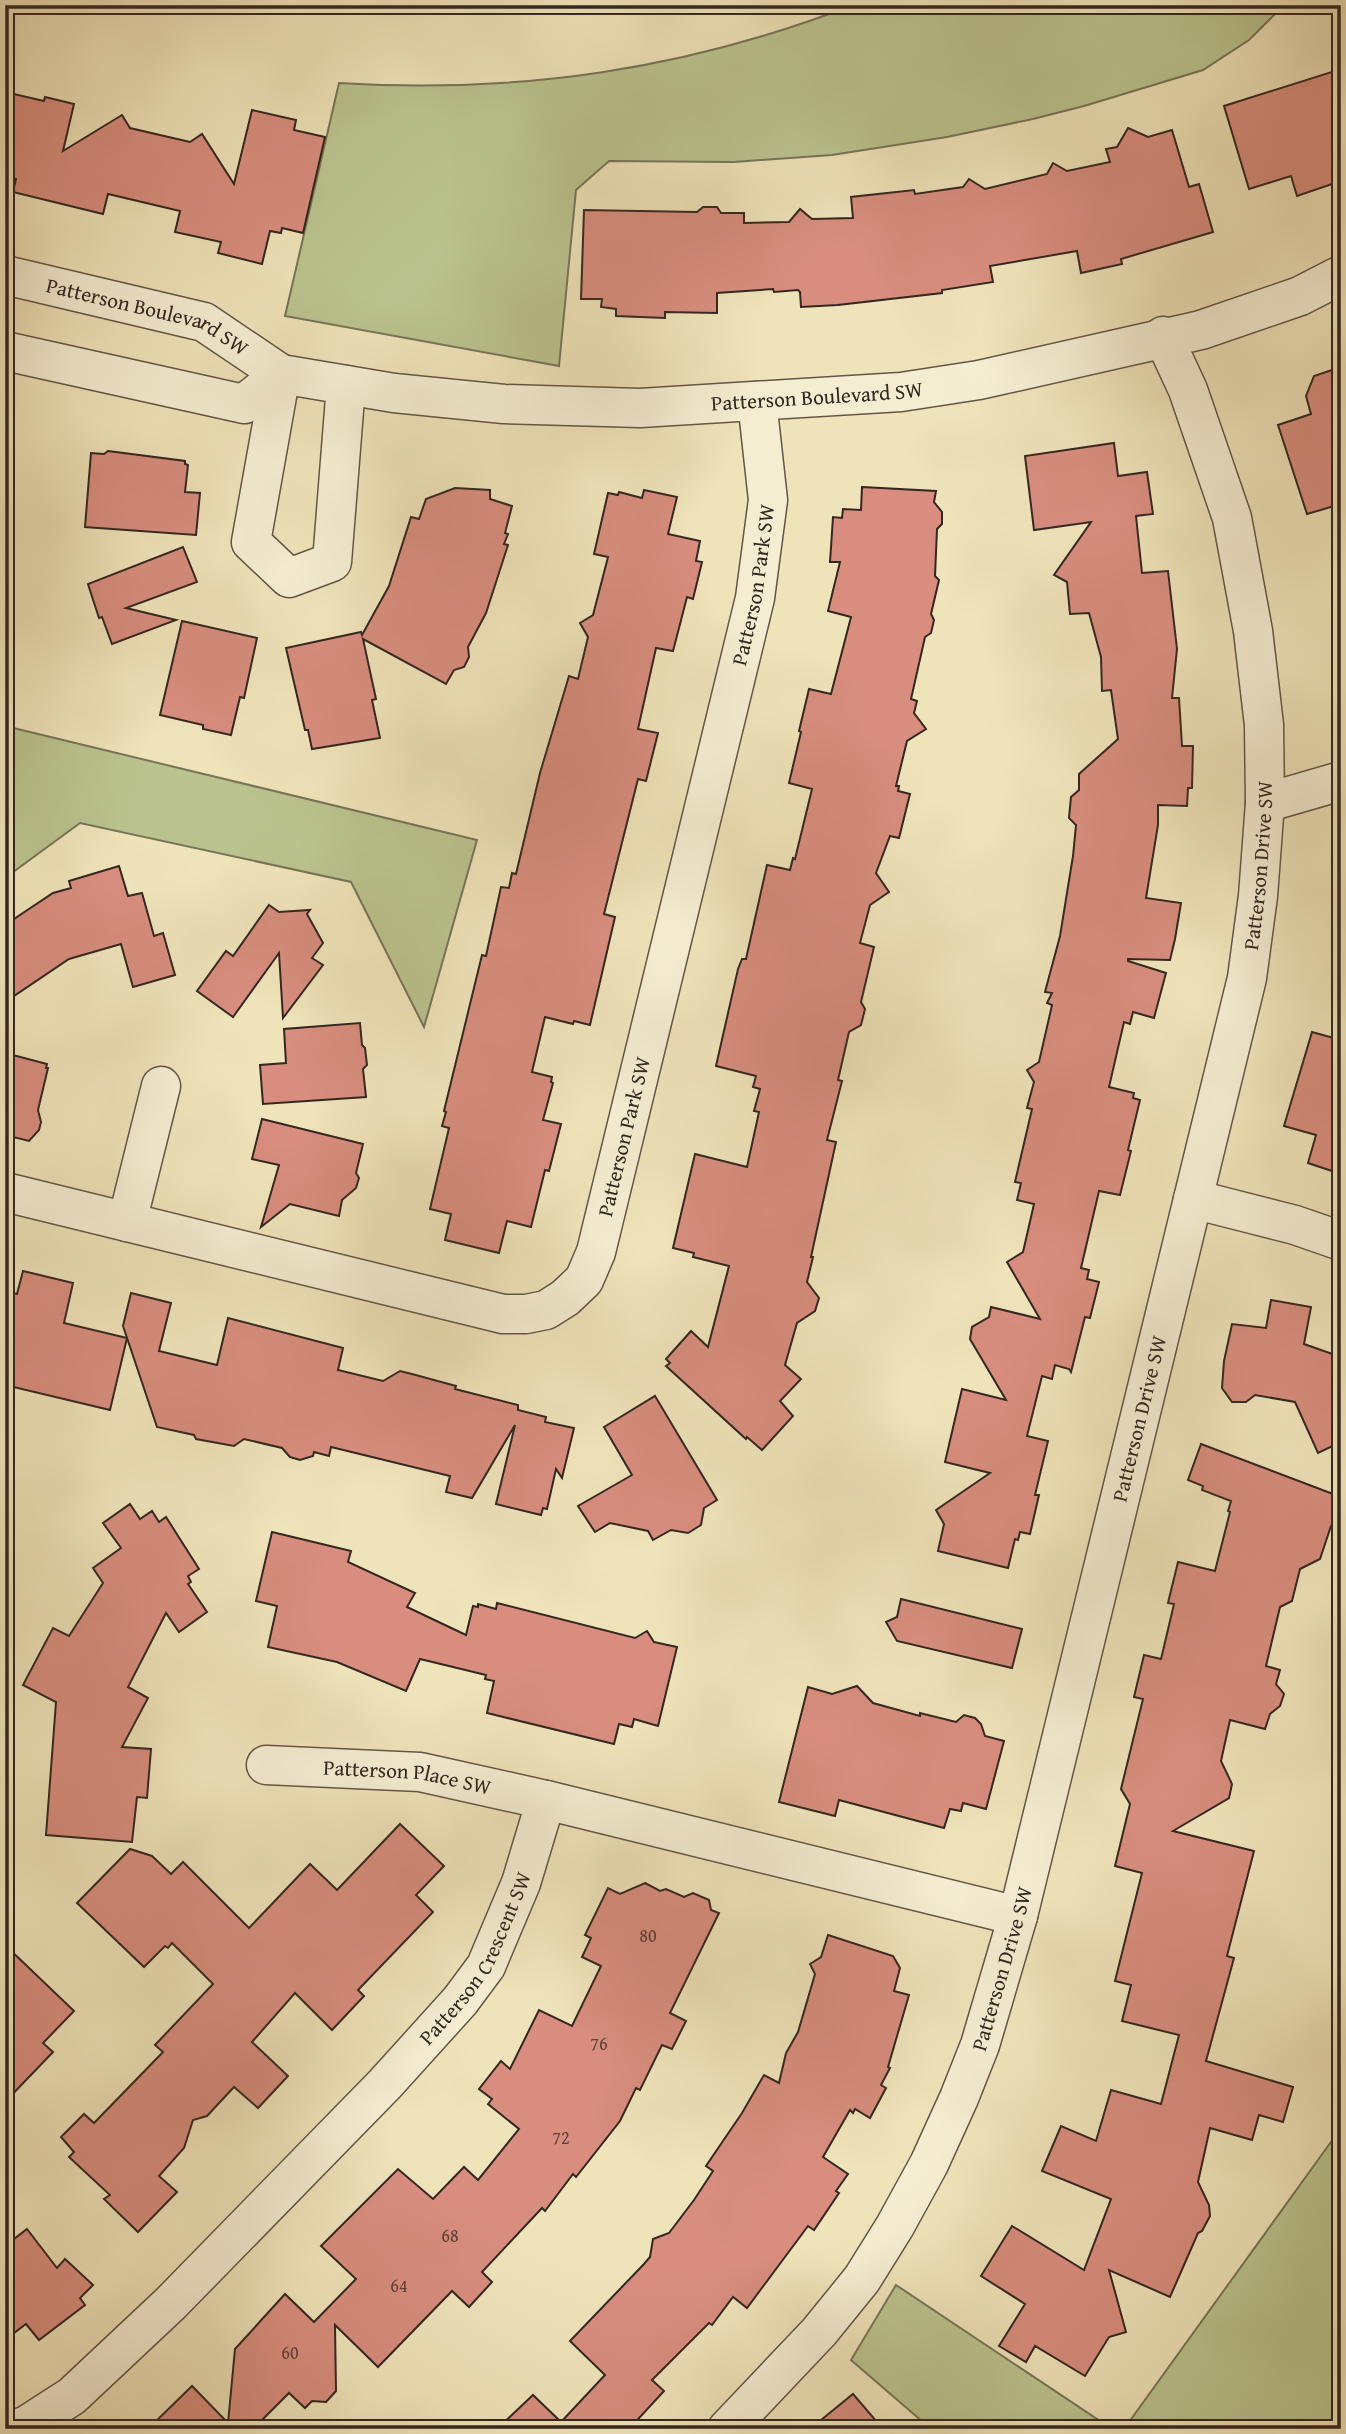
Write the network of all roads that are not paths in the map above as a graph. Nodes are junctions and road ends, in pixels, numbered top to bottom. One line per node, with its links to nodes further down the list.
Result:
1 (5, 275): 5 (street, Patterson Boulevard SW)
2 (1341, 275): 3 (street, Patterson Boulevard SW)
3 (1163, 336): 7 (street, Patterson Boulevard SW); 9 (street, Patterson Drive SW)
4 (5, 351): 5 (street)
5 (281, 374): 6 (street, Patterson Boulevard SW); 6 (street)
6 (346, 385): 7 (street, Patterson Boulevard SW)
7 (757, 401): 13 (street, Patterson Park SW)
8 (1341, 781): 9 (street)
9 (1265, 803): 12 (street, Patterson Drive SW)
10 (161, 1086): 13 (street)
11 (5, 1192): 13 (street, Patterson Park SW)
12 (1194, 1199): 14 (street); 17 (street, Patterson Drive SW)
13 (127, 1222)
14 (1341, 1241)
15 (265, 1765): 16 (street, Patterson Place SW)
16 (546, 1800): 17 (street); 18 (street, Patterson Crescent SW)
17 (1018, 1916): 19 (street, Patterson Drive SW)
18 (17, 2429)
19 (727, 2429)

